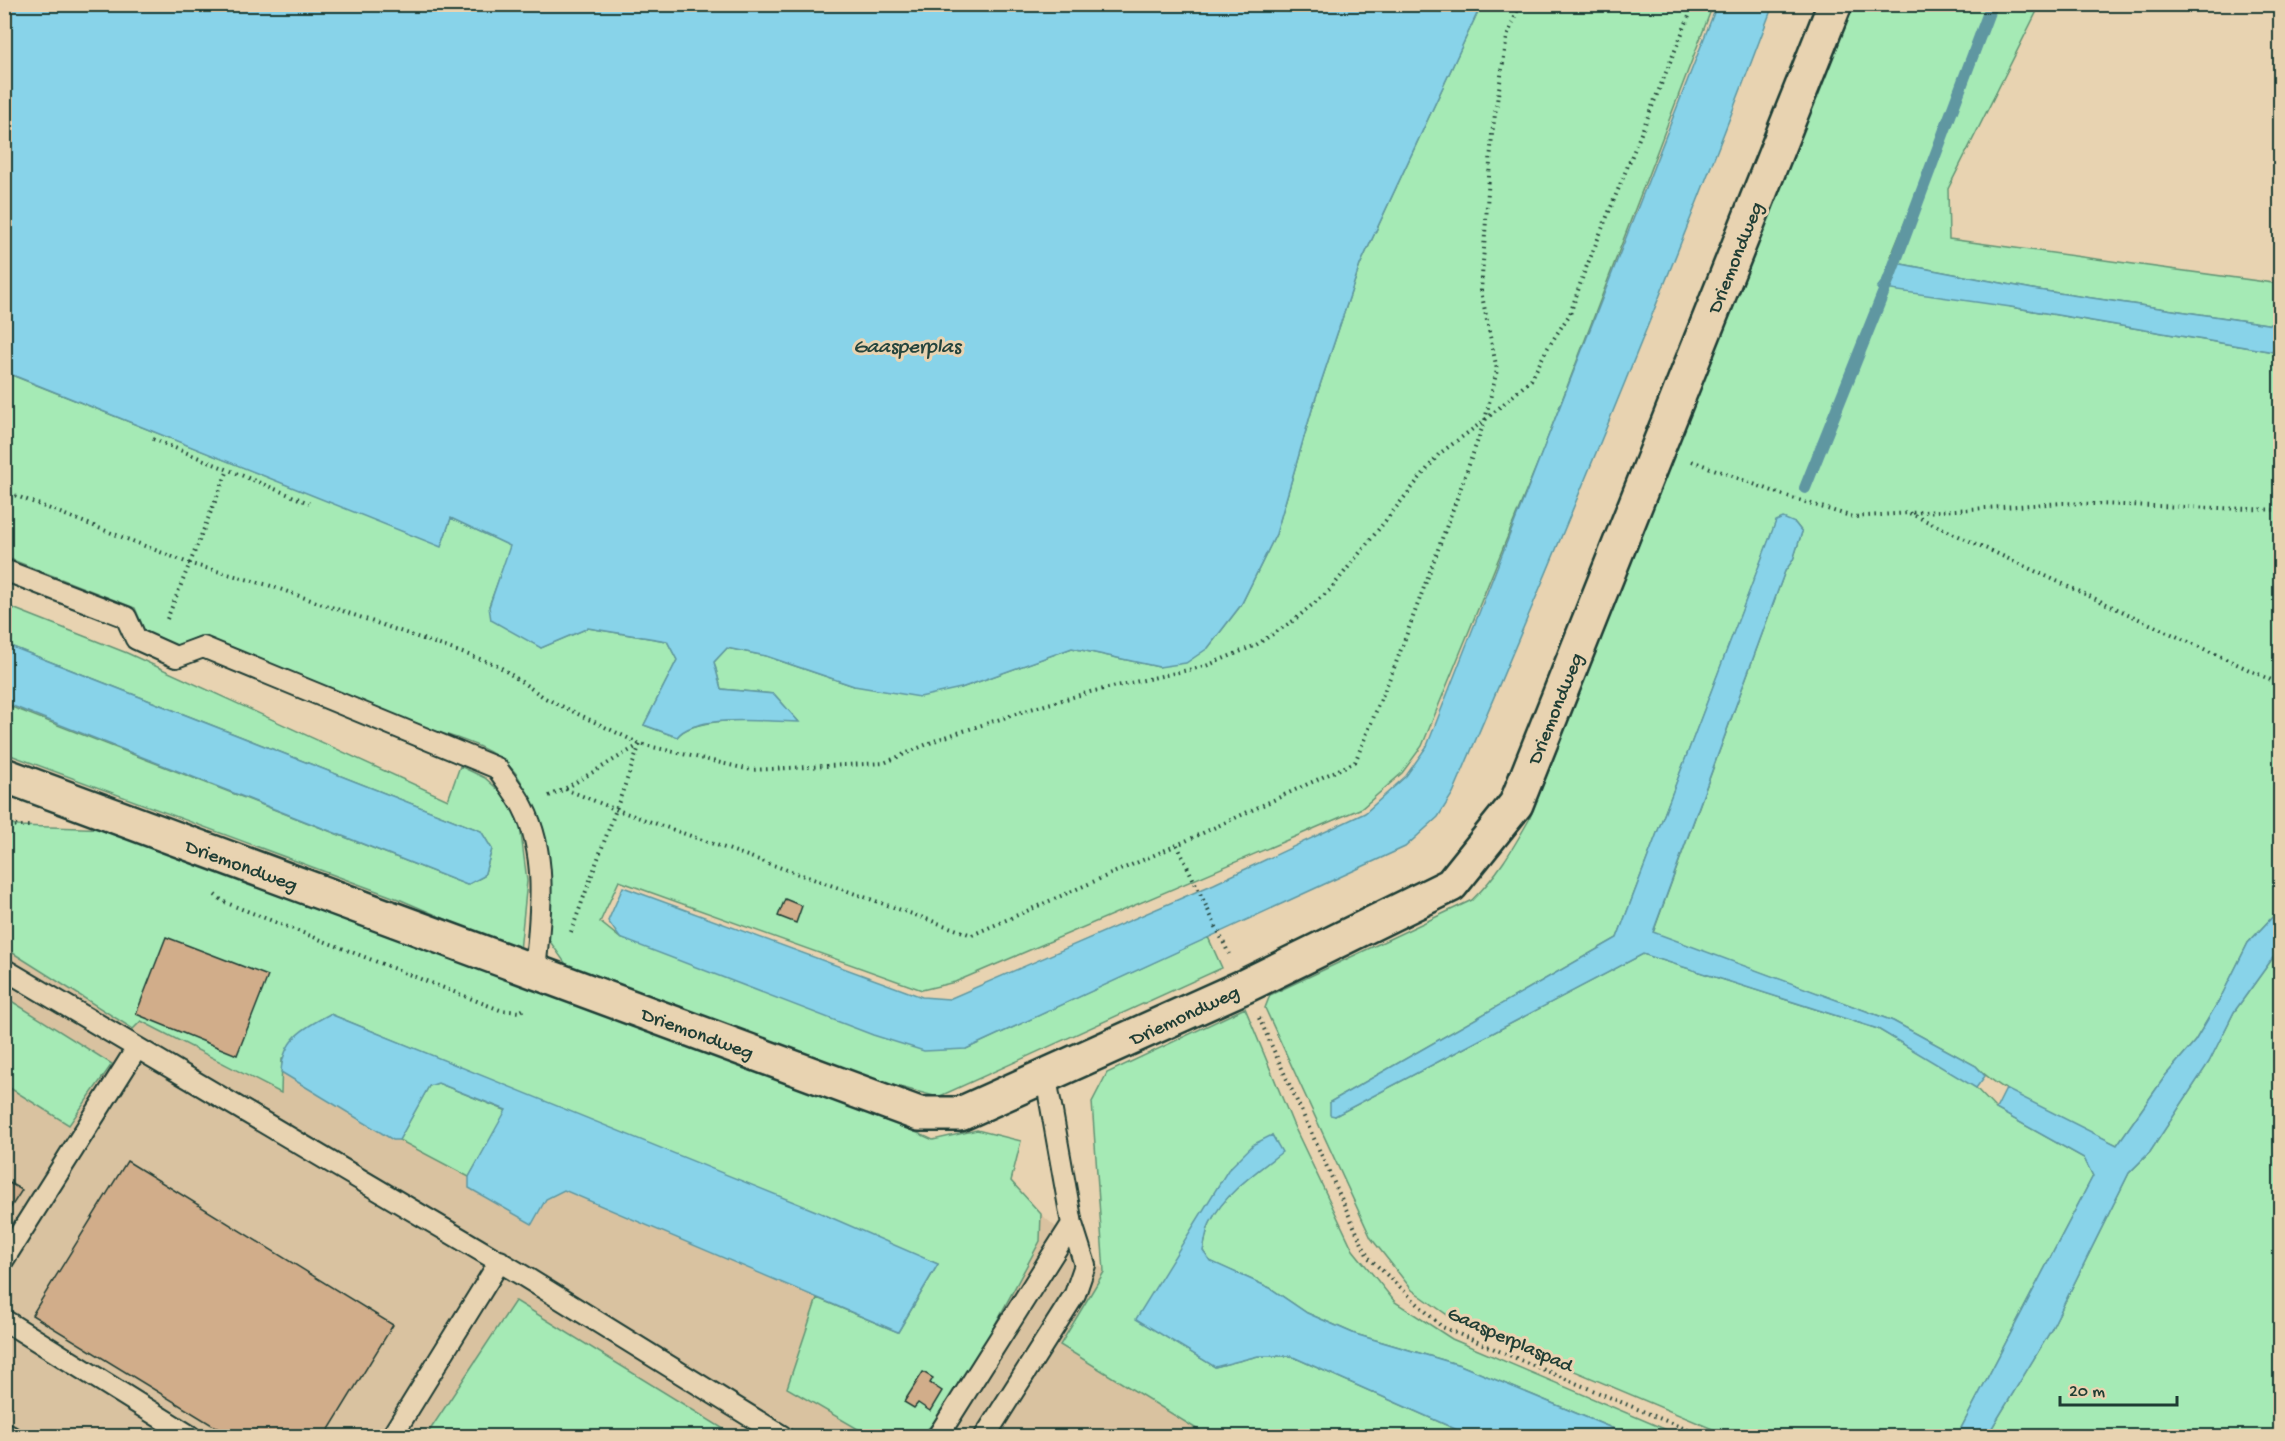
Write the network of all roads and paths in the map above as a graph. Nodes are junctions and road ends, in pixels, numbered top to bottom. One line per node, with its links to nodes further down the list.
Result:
1 (1520, 4): 4 (path)
2 (1694, 4): 4 (path)
3 (1835, 4): 6 (street, Driemondweg)
4 (1485, 420): 16 (path); 21 (path)
5 (153, 439): 7 (path)
6 (1658, 448): 11 (path); 25 (street, Driemondweg)
7 (228, 470): 9 (path); 12 (path)
8 (4, 491): 12 (path)
9 (309, 503)
10 (2280, 510): 11 (path)
11 (1910, 513): 15 (path)
12 (192, 564): 14 (path); 16 (path)
13 (4, 570): 14 (lane)
14 (155, 648): 19 (lane)
15 (2280, 684)
16 (640, 744): 18 (path); 20 (path)
17 (4, 775): 24 (street, Driemondweg)
18 (565, 789): 19 (path); 20 (path)
19 (523, 807): 24 (lane)
20 (617, 810): 21 (path); 24 (path)
21 (1178, 845): 22 (path)
22 (1230, 956)
23 (4, 969): 26 (lane)
24 (543, 975): 27 (street, Driemondweg)
25 (1245, 986): 27 (street, Driemondweg); 39 (path, Gaasperplaspad)
26 (136, 1048): 29 (lane); 30 (lane)
27 (1046, 1078): 28 (lane)
28 (1072, 1224): 37 (lane); 38 (lane)
29 (4, 1259)
30 (500, 1262): 35 (lane); 36 (lane)
31 (4, 1320): 34 (lane)
32 (4, 1432): 33 (lane)
33 (10, 1437)
34 (190, 1437)
35 (392, 1437)
36 (782, 1437)
37 (938, 1437)
38 (986, 1437)
39 (1702, 1437)

